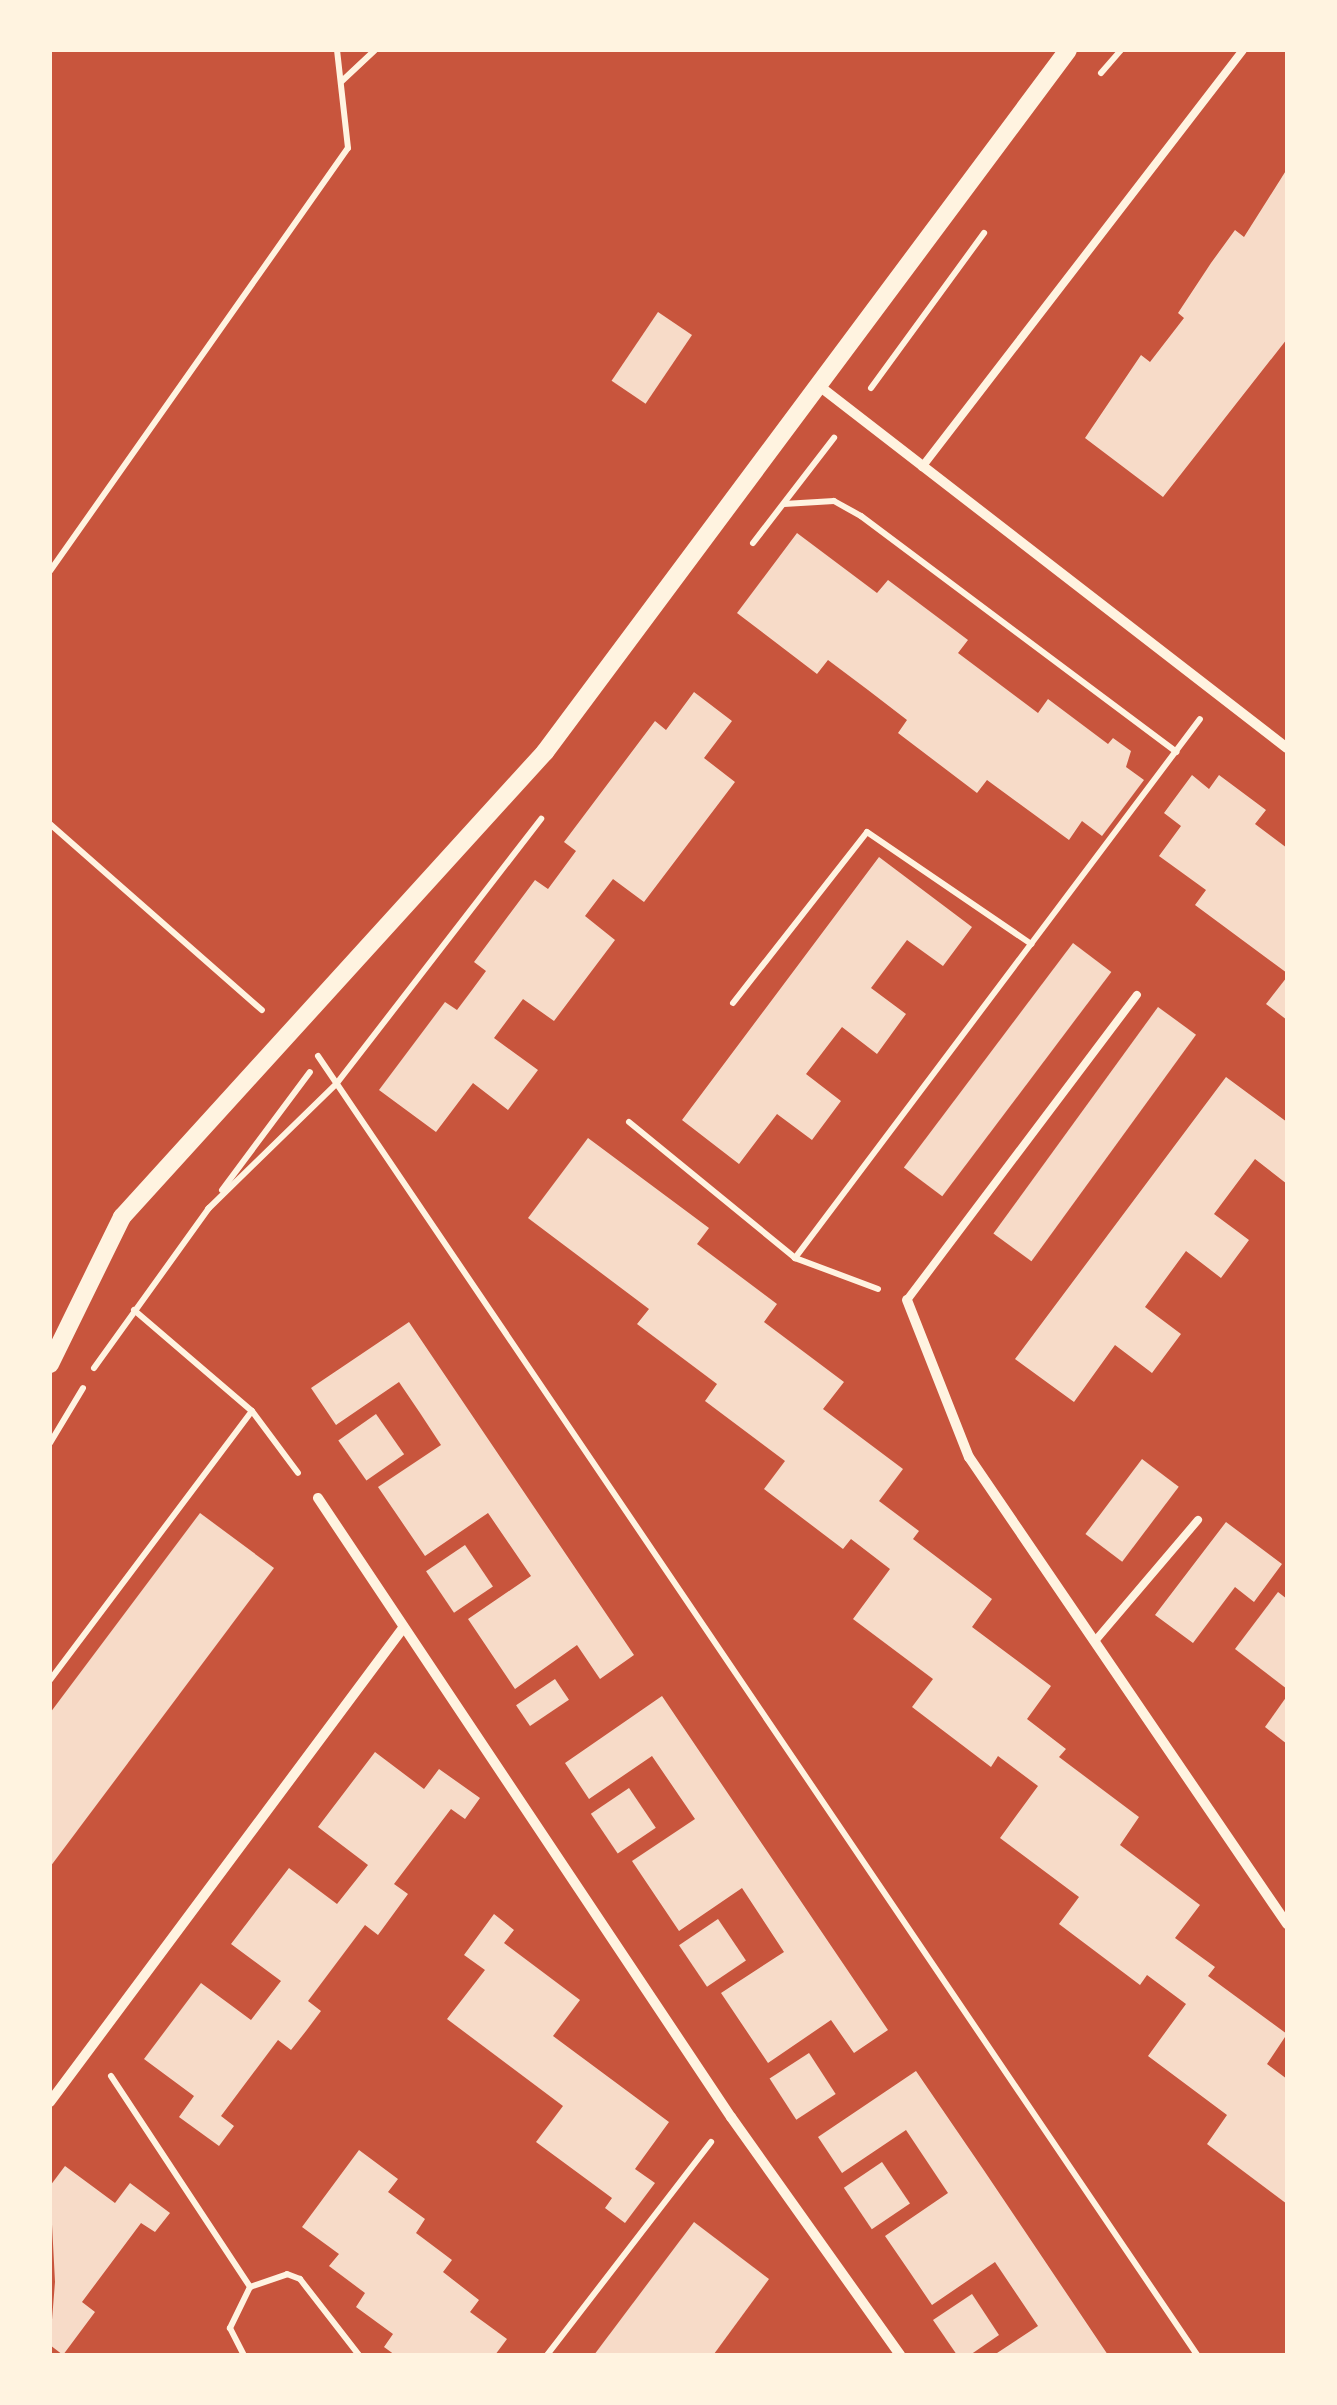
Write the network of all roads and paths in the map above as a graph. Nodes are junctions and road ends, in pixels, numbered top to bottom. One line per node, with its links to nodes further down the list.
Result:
1 (337, 50): 5 (path)
2 (375, 50): 5 (path)
3 (1068, 50): 6 (street)
4 (1243, 50): 7 (lane)
5 (340, 82): 9 (path)
6 (818, 384): 7 (street); 17 (street)
7 (922, 467): 10 (street)
8 (783, 504): 12 (path)
9 (50, 571)
10 (1218, 696): 11 (street); 12 (path)
11 (1287, 748)
12 (1176, 752): 14 (path)
13 (50, 824): 17 (path)
14 (1031, 944): 16 (path); 20 (path)
15 (1136, 995): 21 (lane)
16 (734, 1003)
17 (289, 1034): 23 (street); 40 (path)
18 (629, 1122): 20 (path)
19 (208, 1209): 22 (path)
20 (795, 1258): 21 (path)
21 (907, 1300): 29 (street)
22 (134, 1310): 24 (path); 25 (path)
23 (50, 1364)
24 (252, 1411): 26 (path); 30 (path)
25 (50, 1442)
26 (318, 1498): 28 (street)
27 (1198, 1520): 29 (lane)
28 (403, 1628): 32 (street); 34 (street)
29 (1095, 1641): 31 (street)
30 (50, 1680)
31 (1287, 1924)
32 (91, 2046): 33 (street); 35 (path)
33 (50, 2102)
34 (732, 2116): 38 (path); 39 (street)
35 (250, 2287): 36 (path); 37 (path)
36 (244, 2355)
37 (359, 2355)
38 (547, 2355)
39 (900, 2355)
40 (1196, 2355)

